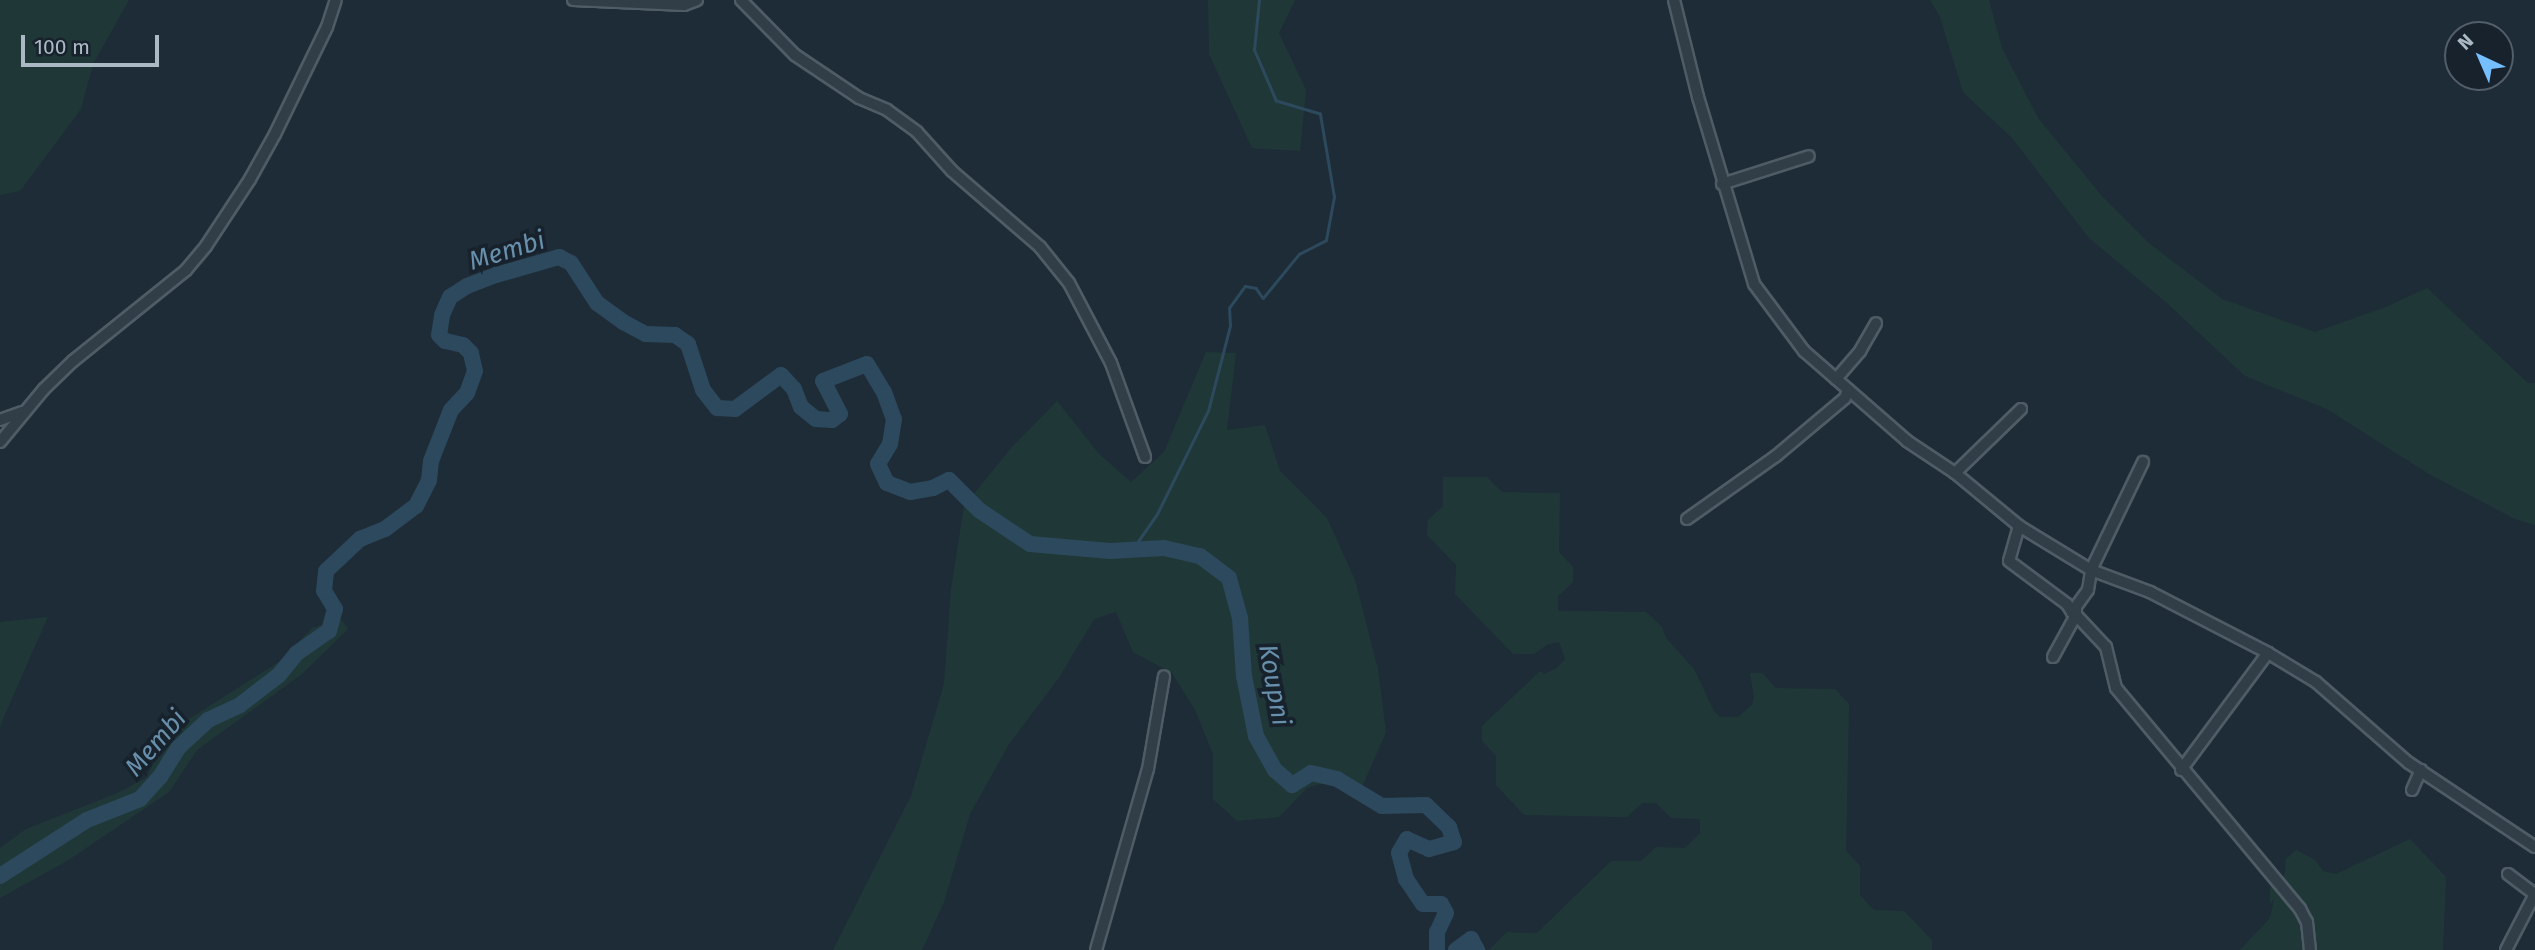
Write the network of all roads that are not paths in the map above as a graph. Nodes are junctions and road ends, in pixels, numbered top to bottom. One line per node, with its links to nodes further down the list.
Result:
1 (336, 0): 12 (street)
2 (573, 0): 3 (street)
3 (697, 0)
4 (741, 0): 15 (street)
5 (1674, 0): 7 (street)
6 (1809, 156): 7 (street)
7 (1722, 184): 9 (street)
8 (1877, 323): 9 (street)
9 (1836, 379): 10 (street)
10 (1848, 390): 17 (street); 18 (street)
11 (2021, 410): 17 (street)
12 (24, 411): 13 (street); 14 (street)
13 (0, 420)
14 (0, 442)
15 (1145, 457)
16 (2143, 462): 20 (street)
17 (1955, 473): 19 (street)
18 (1687, 519)
19 (2019, 526): 20 (street); 21 (street)
20 (2091, 570): 21 (street); 22 (street)
21 (2074, 614): 23 (street); 25 (street)
22 (2268, 653): 25 (street); 26 (street)
23 (2053, 657)
24 (1164, 676): 31 (street)
25 (2181, 770): 32 (street)
26 (2421, 770): 27 (street); 28 (street)
27 (2412, 790)
28 (2535, 847)
29 (2508, 874): 30 (street)
30 (2535, 894): 33 (street)
31 (1096, 950)
32 (2310, 950)
33 (2506, 950)

